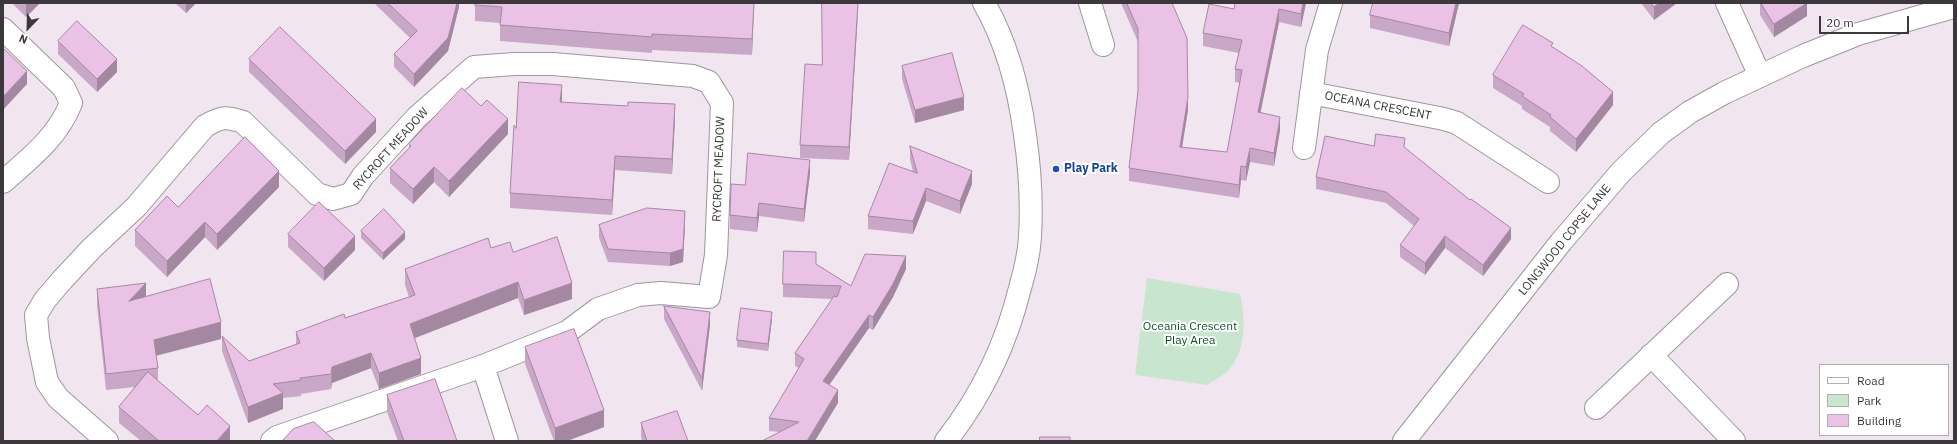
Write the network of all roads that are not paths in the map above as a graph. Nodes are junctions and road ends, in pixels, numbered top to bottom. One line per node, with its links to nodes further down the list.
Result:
1 (984, 3): 20 (street)
2 (1090, 3): 7 (street)
3 (1331, 3): 9 (street, OCEANA CRESCENT)
4 (1727, 3): 8 (street)
5 (1954, 7): 8 (street, LONGWOOD COPSE LANE)
6 (3, 29): 11 (street)
7 (1103, 45)
8 (1760, 76): 21 (street, LONGWOOD COPSE LANE)
9 (1311, 93): 10 (street, OCEANA CRESCENT); 12 (street, OCEANA CRESCENT)
10 (1304, 148)
11 (3, 182)
12 (1548, 182)
13 (1727, 284): 14 (street)
14 (1651, 355): 16 (street); 22 (street)
15 (484, 366): 17 (street, RYCROFT MEADOW); 18 (street, RYCROFT MEADOW); 19 (street)
16 (1596, 408)
17 (107, 441)
18 (272, 441)
19 (507, 441)
20 (946, 441)
21 (1404, 441)
22 (1734, 441)

